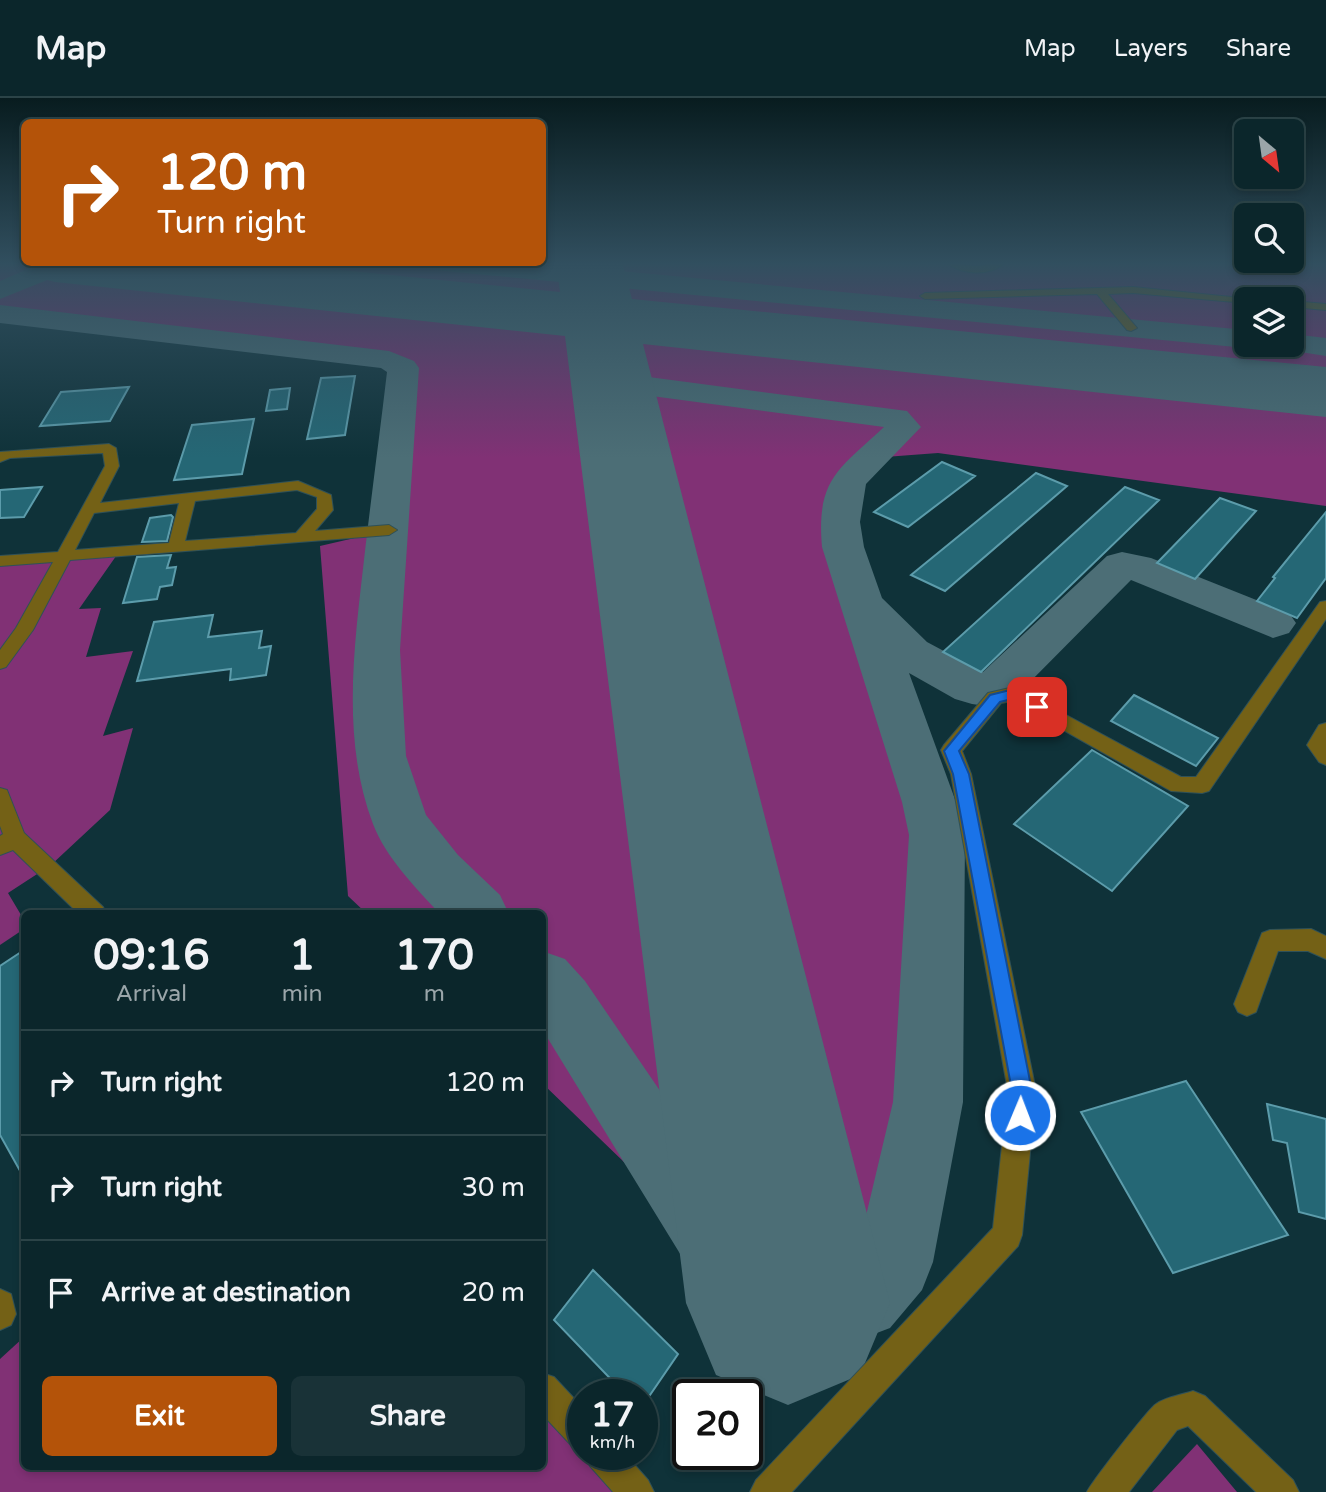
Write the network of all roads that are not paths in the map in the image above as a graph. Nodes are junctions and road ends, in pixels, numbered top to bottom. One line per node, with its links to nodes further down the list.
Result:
1 (0, 458): 3 (street)
2 (188, 498): 3 (street); 5 (street); 6 (street)
3 (89, 509): 7 (street)
4 (389, 530): 5 (street)
5 (300, 537): 6 (street)
6 (176, 546): 7 (street)
7 (64, 555): 8 (street); 10 (street)
8 (0, 561)
9 (1326, 606): 24 (street)
10 (0, 663)
11 (1326, 730): 12 (street)
12 (1326, 757)
13 (0, 796): 14 (street)
14 (8, 842): 15 (street)
15 (89, 910)
16 (1326, 948): 17 (street)
17 (1247, 1004)
18 (0, 1305): 19 (street)
19 (0, 1314)
20 (546, 1393): 21 (street)
21 (567, 1416)
22 (616, 1470): 23 (street)
23 (636, 1492)
24 (768, 1492)
25 (1105, 1492): 26 (street)
26 (1281, 1492)

